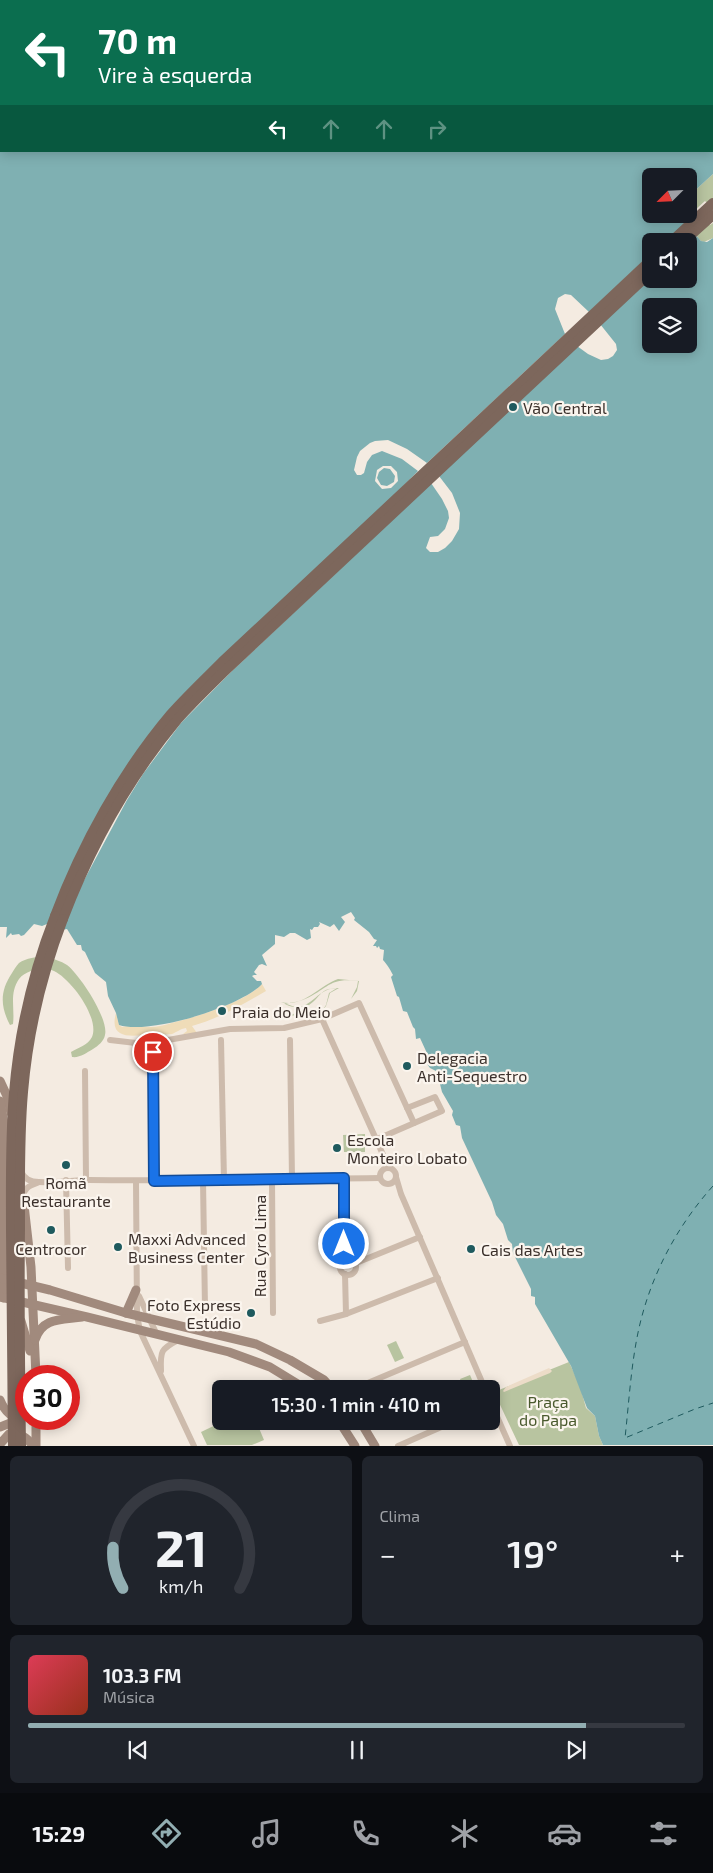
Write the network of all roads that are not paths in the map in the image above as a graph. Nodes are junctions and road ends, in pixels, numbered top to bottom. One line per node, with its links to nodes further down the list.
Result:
1 (713, 203): 3 (main road)
2 (713, 215): 4 (main road)
3 (681, 233)
4 (693, 233)
5 (642, 268): 78 (main road, bridge)
6 (642, 280): 79 (main road, bridge)
7 (322, 1019): 8 (street); 15 (street); 17 (street)
8 (110, 1040)
9 (221, 1040): 28 (street)
10 (290, 1040): 24 (street)
11 (153, 1052): 30 (street)
12 (85, 1071): 26 (street)
13 (0, 1082): 19 (main road)
14 (0, 1101): 42 (main road)
15 (407, 1108): 16 (street); 16 (street)
16 (414, 1123): 17 (street)
17 (376, 1140): 18 (street)
18 (389, 1168): 20 (street); 22 (street)
19 (20, 1170): 31 (street); 34 (main road)
20 (396, 1177): 32 (street); 33 (street)
21 (344, 1178): 22 (street); 24 (street); 36 (street)
22 (380, 1178): 32 (street)
23 (272, 1179): 24 (street); 28 (street); 50 (street, Rua Cyro Lima)
24 (292, 1179)
25 (66, 1180): 26 (street); 31 (street); 38 (street)
26 (86, 1180): 29 (street)
27 (203, 1180): 28 (street); 30 (street); 48 (street)
28 (224, 1180)
29 (136, 1181): 30 (street); 45 (street)
30 (154, 1181)
31 (39, 1182): 34 (street)
32 (386, 1184): 33 (street)
33 (401, 1194): 35 (street)
34 (23, 1198): 40 (main road)
35 (420, 1237): 37 (street); 41 (street)
36 (343, 1260): 37 (street); 39 (street)
37 (356, 1263): 39 (street)
38 (68, 1268)
39 (345, 1274): 51 (street)
40 (31, 1275): 43 (main road); 44 (main road)
41 (438, 1278): 51 (street); 59 (street)
42 (2, 1279): 43 (main road); 46 (main road)
43 (31, 1286): 44 (main road); 47 (main road)
44 (50, 1290): 49 (main road)
45 (136, 1290): 49 (main road); 52 (street); 54 (street)
46 (1, 1296): 47 (main road); 61 (main road)
47 (32, 1304): 53 (main road); 60 (main road)
48 (205, 1308)
49 (126, 1313): 52 (main road)
50 (273, 1313)
51 (346, 1314): 55 (street)
52 (137, 1315): 54 (main road); 56 (street)
53 (87, 1317): 56 (main road); 60 (main road)
54 (148, 1317): 57 (street); 65 (main road)
55 (320, 1321)
56 (140, 1331): 57 (main road); 63 (street)
57 (157, 1335): 58 (main road)
58 (178, 1340): 63 (street); 64 (main road)
59 (465, 1342): 66 (street); 67 (street)
60 (34, 1345): 62 (main road)
61 (33, 1365)
62 (35, 1365)
63 (161, 1374): 81 (street)
64 (291, 1380)
65 (324, 1380)
66 (375, 1380)
67 (481, 1380)
68 (0, 1400): 69 (main road)
69 (15, 1417)
70 (15, 1421): 72 (main road)
71 (500, 1423): 85 (street)
72 (0, 1427)
73 (36, 1430): 80 (main road)
74 (344, 1430): 82 (main road)
75 (365, 1430): 83 (main road)
76 (434, 1430): 84 (street)
77 (0, 1444): 80 (main road)
78 (13, 1446)
79 (22, 1446)
80 (35, 1446)
81 (194, 1446)
82 (354, 1446)
83 (375, 1446)
84 (398, 1446)
85 (510, 1446)

